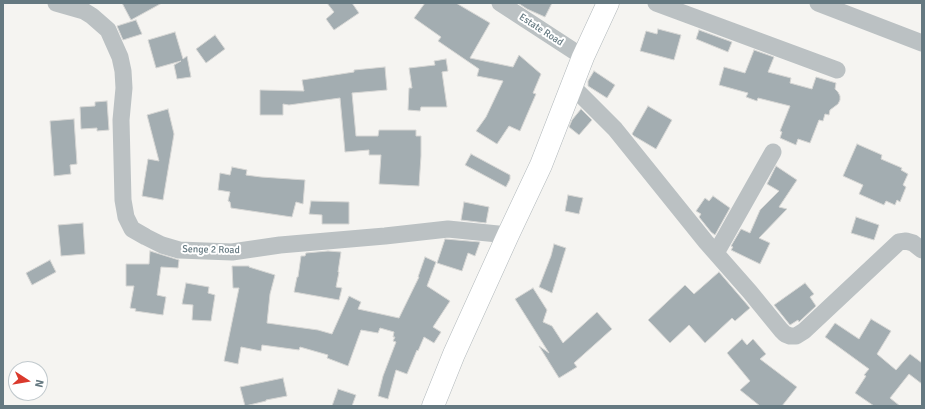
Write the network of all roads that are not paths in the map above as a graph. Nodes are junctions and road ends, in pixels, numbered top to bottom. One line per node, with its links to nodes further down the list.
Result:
1 (56, 3): 11 (street, Senge 2 Road)
2 (500, 3): 7 (street, Estate Road)
3 (608, 3): 7 (street)
4 (656, 3): 8 (street)
5 (818, 3): 6 (street)
6 (922, 44)
7 (583, 57): 9 (street)
8 (837, 70)
9 (572, 86): 11 (street); 13 (street)
10 (773, 152): 13 (street)
11 (508, 235): 14 (street)
12 (922, 250): 13 (street)
13 (716, 253)
14 (433, 406)

